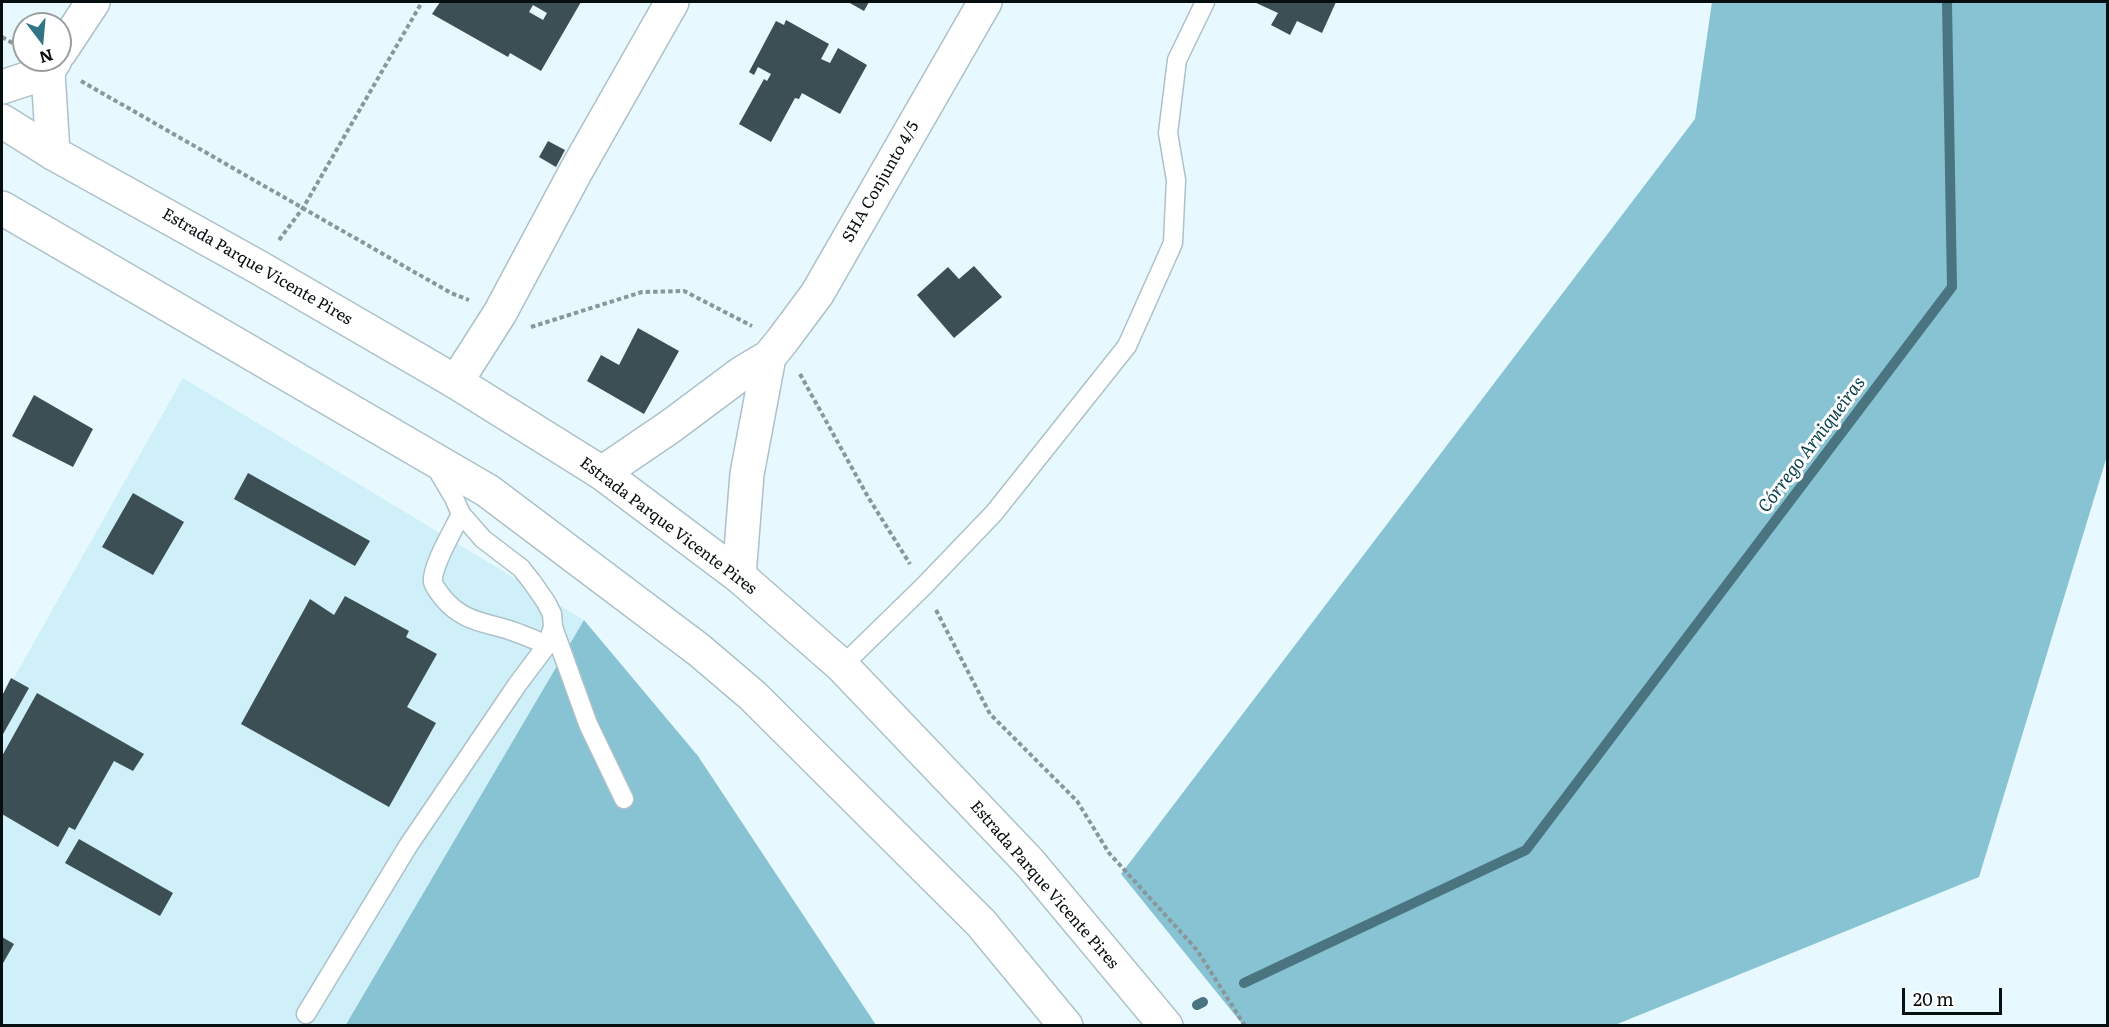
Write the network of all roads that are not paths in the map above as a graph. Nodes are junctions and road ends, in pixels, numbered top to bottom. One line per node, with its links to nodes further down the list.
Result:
1 (93, 2): 5 (main road)
2 (672, 2): 13 (main road)
3 (985, 2): 12 (main road, SHA Conjunto 4/5)
4 (1205, 2): 20 (lane)
5 (72, 29)
6 (28, 72): 8 (main road)
7 (49, 72): 10 (main road)
8 (2, 87)
9 (2, 121): 10 (main road, Estrada Parque Vicente Pires)
10 (53, 153): 13 (main road, Estrada Parque Vicente Pires)
11 (2, 208): 14 (main road)
12 (775, 349): 15 (main road, SHA Conjunto 4/5); 17 (main road, SHA Conjunto 4/5)
13 (456, 382): 15 (main road, Estrada Parque Vicente Pires)
14 (430, 456): 16 (lane); 23 (main road)
15 (602, 472): 17 (main road, Estrada Parque Vicente Pires)
16 (461, 514): 18 (lane); 19 (lane)
17 (739, 576): 20 (main road, Estrada Parque Vicente Pires)
18 (553, 627): 19 (lane); 21 (lane)
19 (547, 645): 22 (lane)
20 (842, 666): 24 (main road, Estrada Parque Vicente Pires)
21 (624, 799)
22 (306, 1014)
23 (1065, 1026)
24 (1166, 1026)

